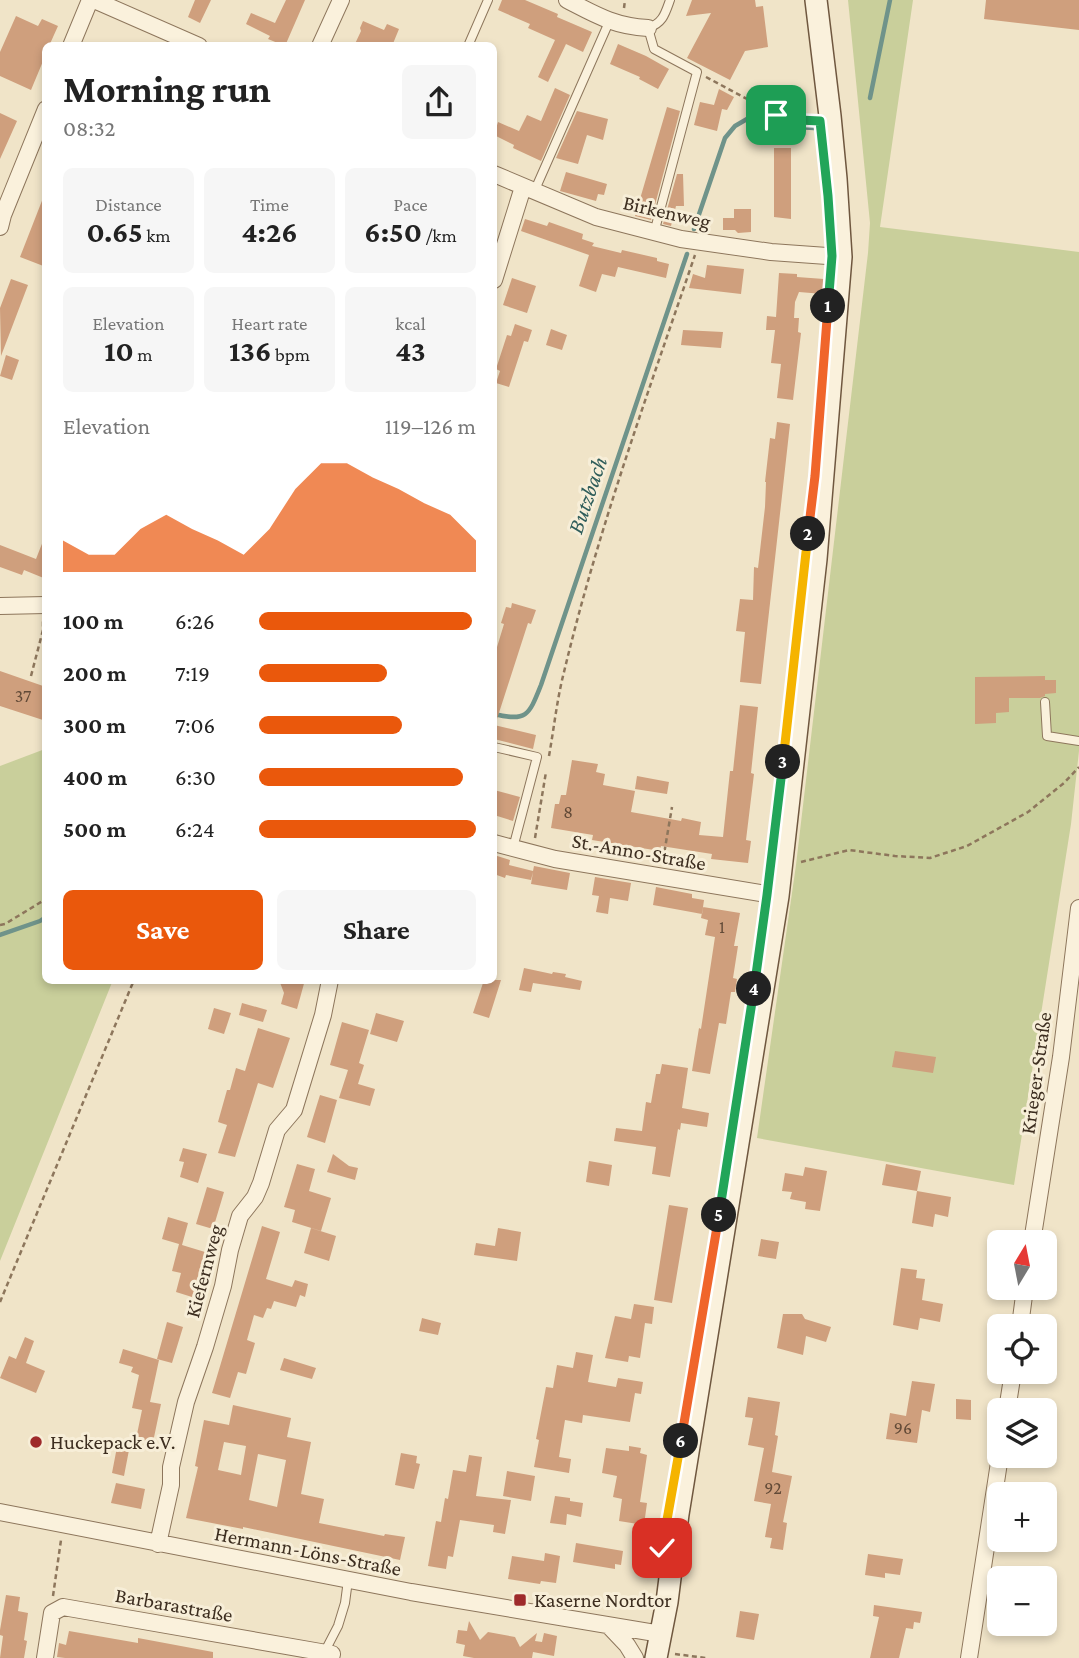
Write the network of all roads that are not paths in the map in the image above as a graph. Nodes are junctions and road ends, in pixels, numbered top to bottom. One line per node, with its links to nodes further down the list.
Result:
1 (92, 0): 9 (street); 10 (street)
2 (341, 0): 11 (street)
3 (488, 0): 12 (lane)
4 (567, 0): 7 (street)
5 (670, 0): 8 (lane)
6 (816, 0): 18 (main road)
7 (609, 22): 8 (street); 15 (lane)
8 (648, 29): 17 (lane)
9 (73, 42)
10 (190, 42)
11 (322, 42)
12 (470, 42)
13 (42, 118): 16 (street)
14 (497, 175): 15 (street, Birkenweg)
15 (529, 190): 17 (street, Birkenweg); 19 (street)
16 (0, 227)
17 (654, 233): 18 (street, Birkenweg)
18 (841, 257): 27 (main road)
19 (497, 271)
20 (42, 605): 21 (street)
21 (0, 606)
22 (1045, 702): 23 (lane)
23 (1079, 741)
24 (497, 748): 26 (lane)
25 (497, 844): 26 (street, St.-Anno-Straße)
26 (513, 848): 27 (street, St.-Anno-Straße)
27 (778, 897): 36 (main road)
28 (1079, 908): 30 (street, Krieger-Straße)
29 (329, 984): 33 (street, Kiefernweg)
30 (1034, 1230)
31 (998, 1468): 41 (street)
32 (0, 1512): 33 (street, Hermann-Löns-Straße)
33 (158, 1544): 34 (street, Hermann-Löns-Straße)
34 (348, 1580): 35 (street, Hermann-Löns-Straße); 37 (lane)
35 (609, 1626): 36 (street, Hermann-Löns-Straße); 40 (street)
36 (661, 1634): 38 (main road)
37 (328, 1656): 39 (street, Barbarastraße)
38 (664, 1656)
39 (45, 1658)
40 (635, 1658)
41 (969, 1658)

